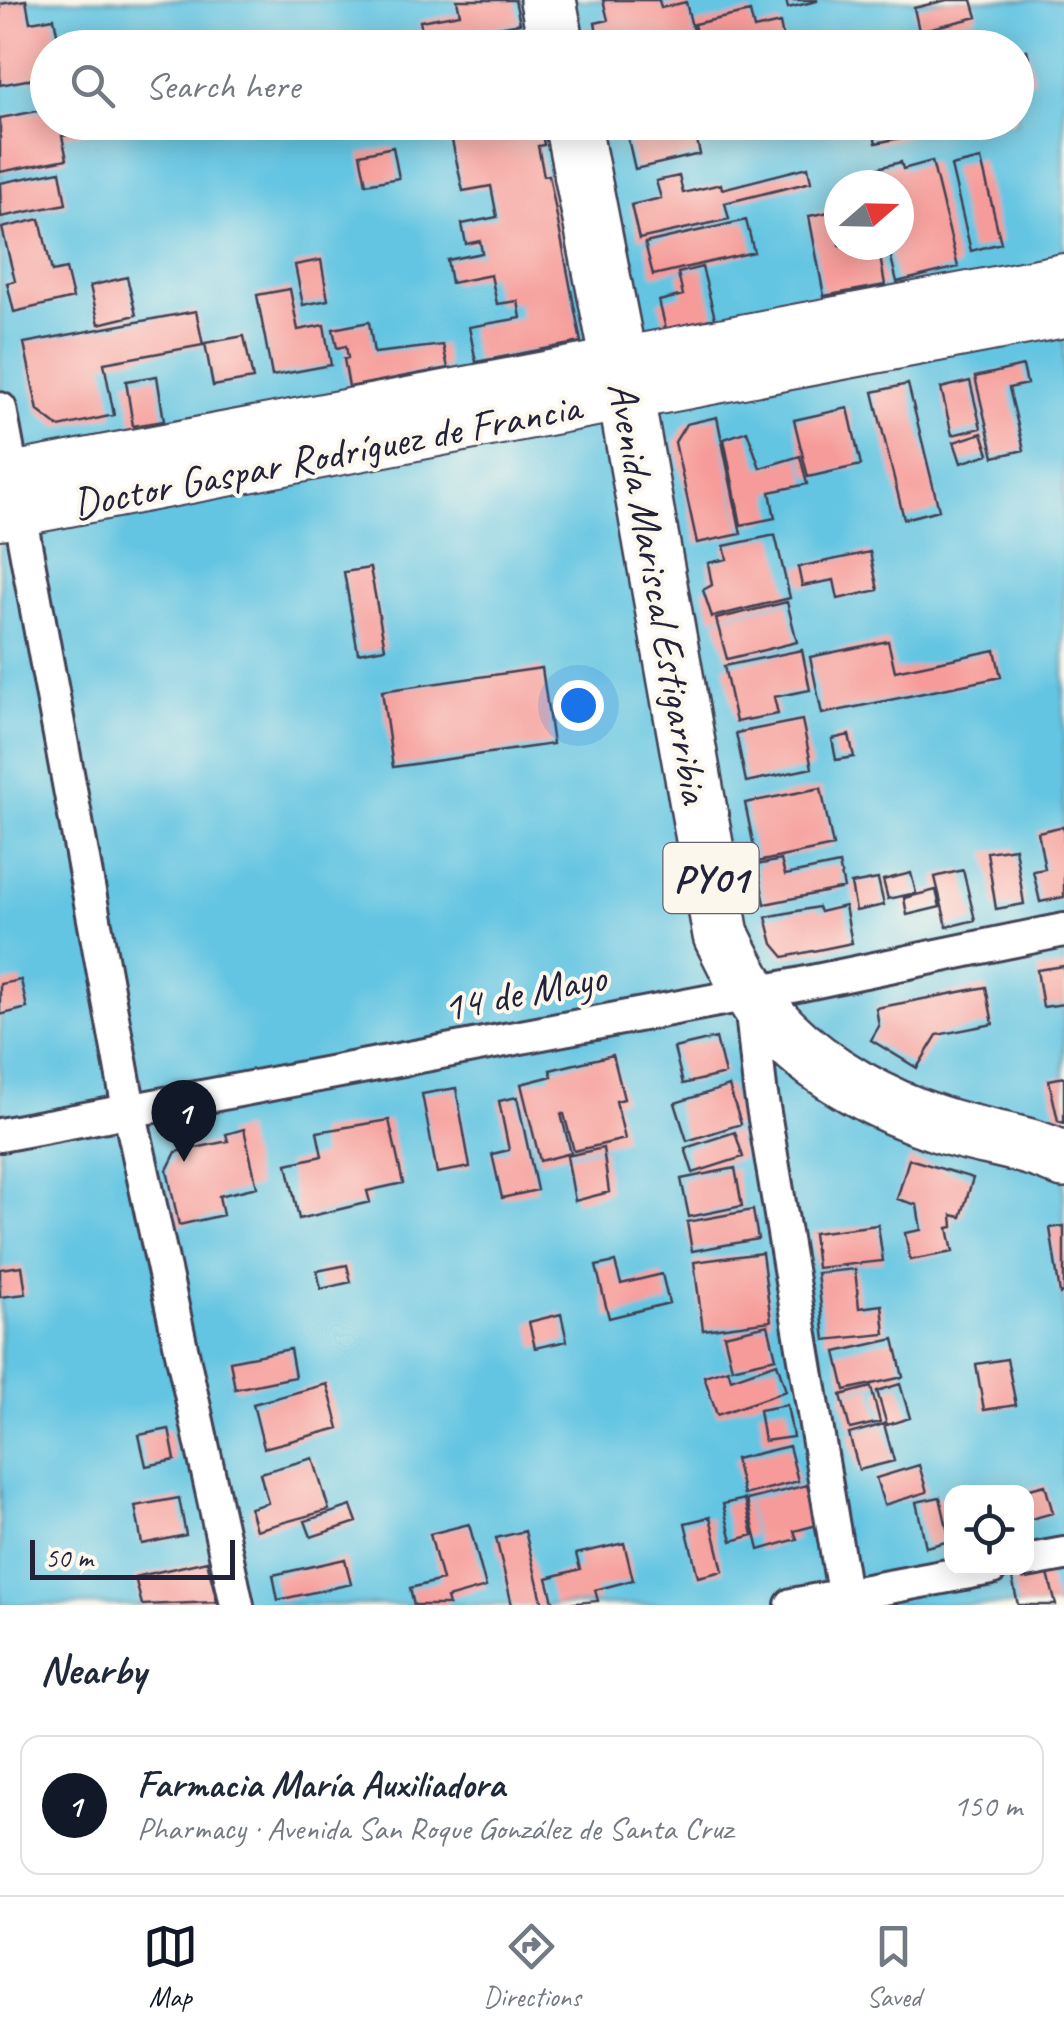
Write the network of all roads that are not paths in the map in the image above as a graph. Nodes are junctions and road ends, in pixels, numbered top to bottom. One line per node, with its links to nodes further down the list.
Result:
1 (548, 0): 2 (highway)
2 (554, 30)
3 (576, 140): 6 (highway, Avenida Mariscal Estigarribia / PY01)
4 (1064, 278): 6 (street, Doctor Gaspar Rodríguez de Francia)
5 (1064, 313): 6 (street, Doctor Gaspar Rodríguez de Francia)
6 (623, 380): 8 (street, Doctor Gaspar Rodríguez de Francia); 10 (highway, Avenida Mariscal Estigarribia / PY01)
7 (0, 409): 8 (street)
8 (8, 496): 11 (street)
9 (1064, 930): 10 (street, 14 de Mayo)
10 (750, 992): 11 (street, 14 de Mayo); 13 (highway, Avenida Mariscal Estigarribia / PY01); 17 (street)
11 (129, 1109): 12 (street, 14 de Mayo); 18 (street)
12 (0, 1135)
13 (1058, 1154)
14 (1064, 1554): 15 (street)
15 (1034, 1560)
16 (959, 1575): 17 (street)
17 (845, 1600): 19 (street)
18 (237, 1605)
19 (792, 1605)

